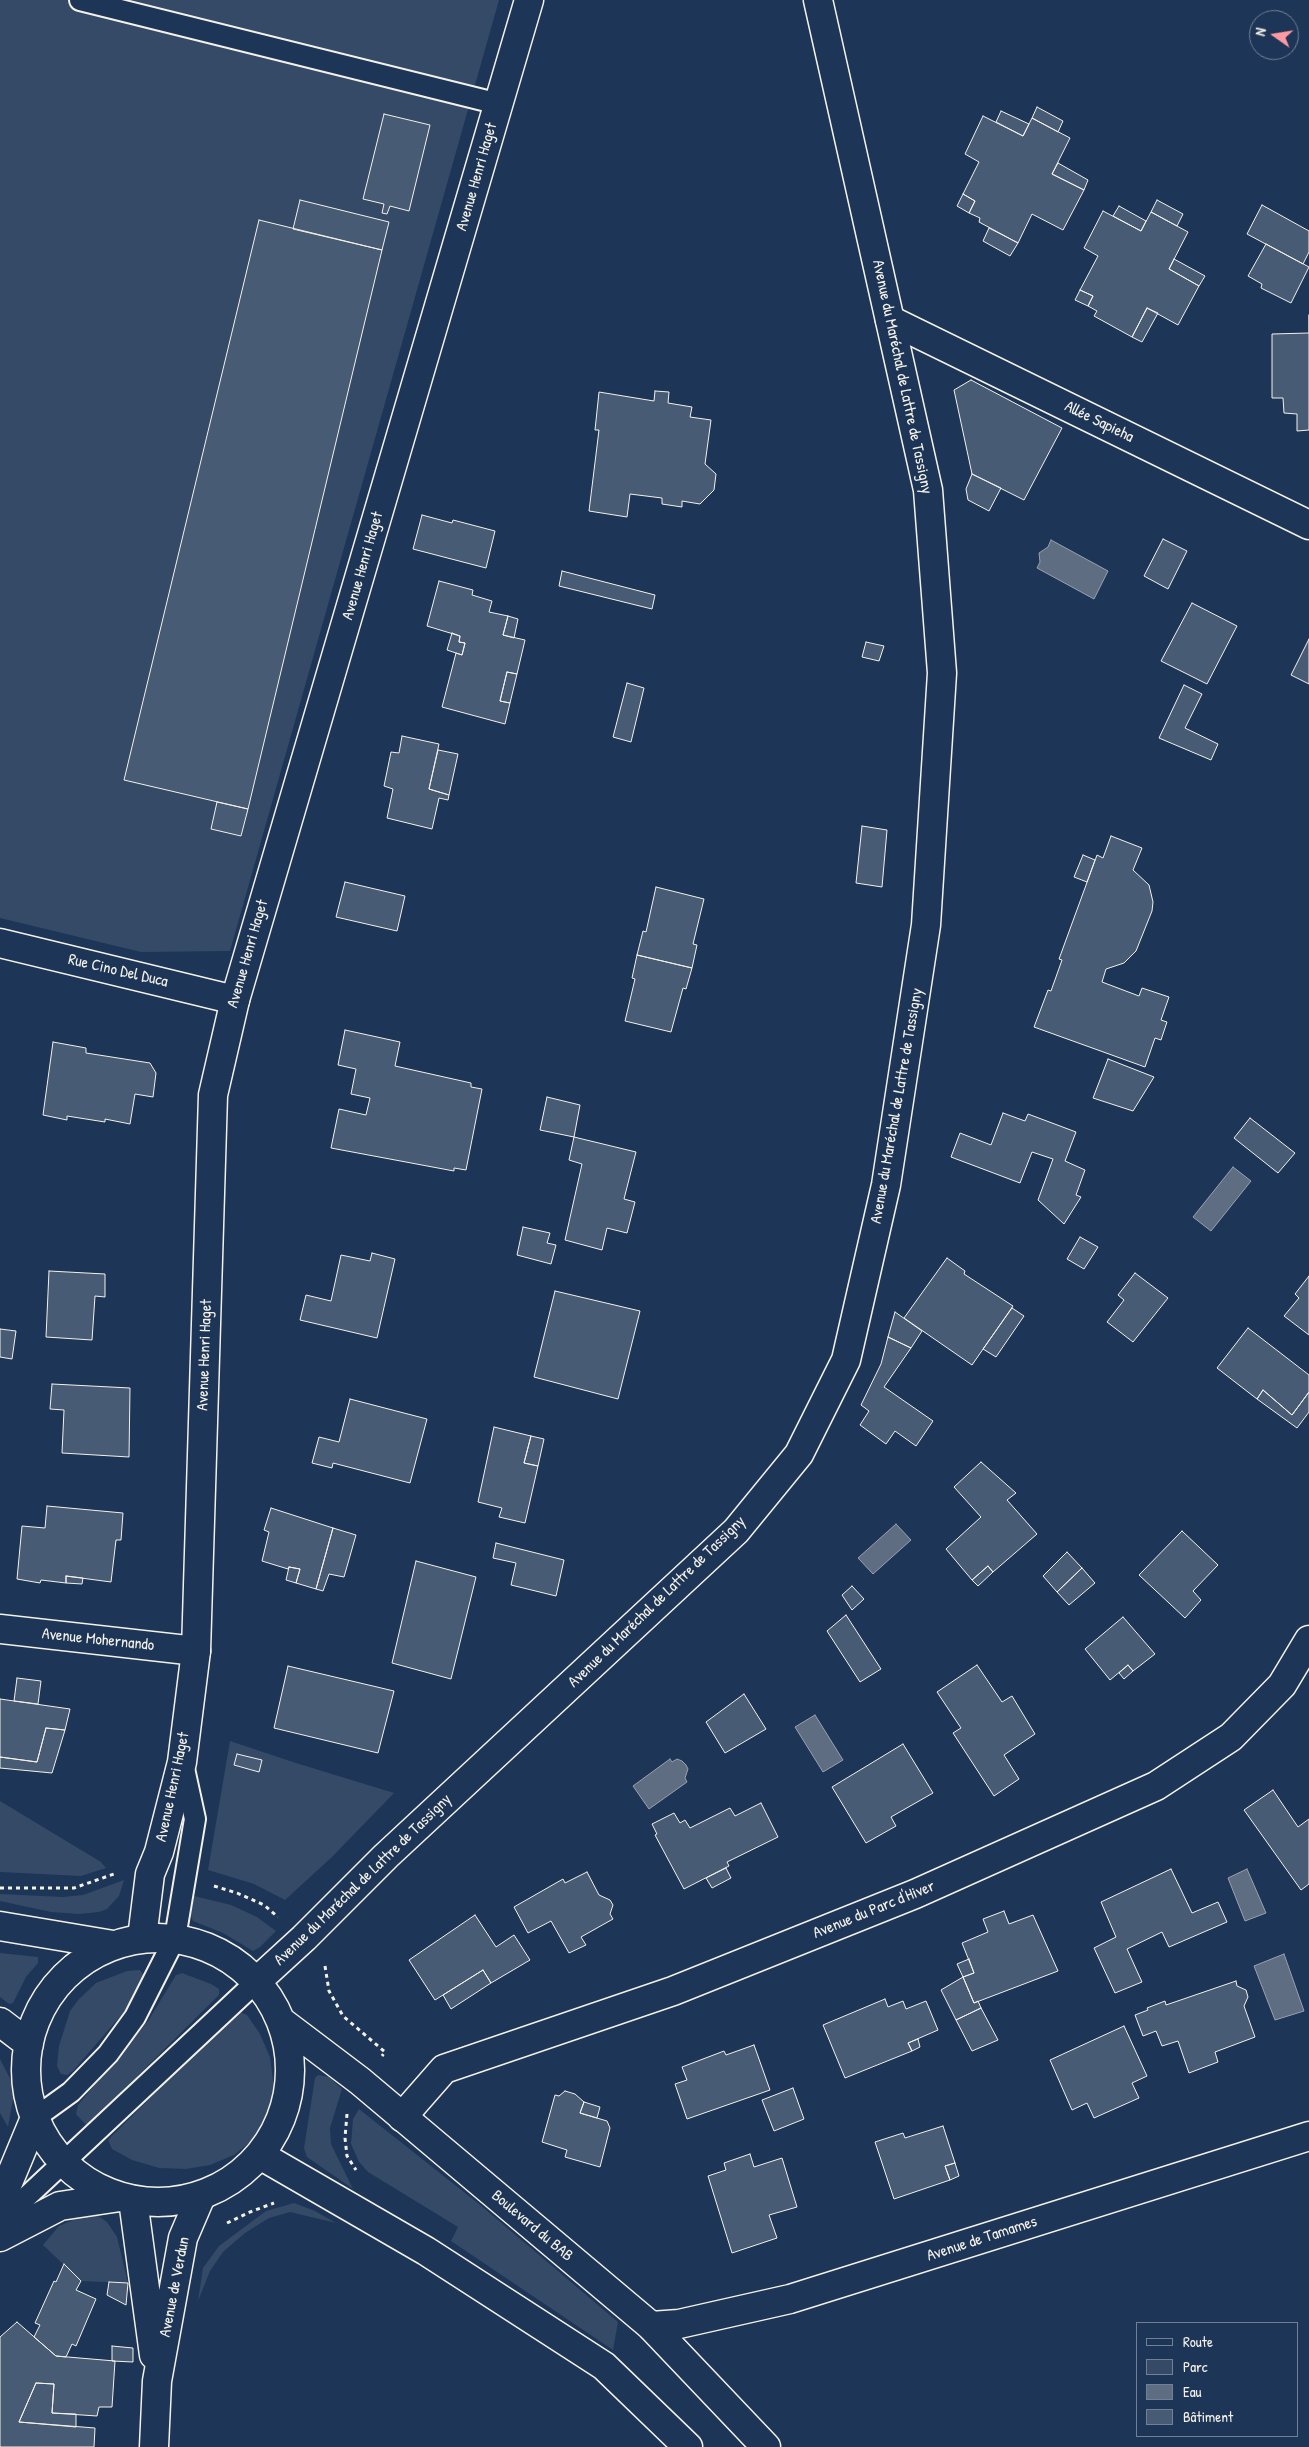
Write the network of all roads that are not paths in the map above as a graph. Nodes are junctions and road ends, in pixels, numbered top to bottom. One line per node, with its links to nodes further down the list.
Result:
1 (80, 0): 4 (lane)
2 (530, 0): 4 (main road, Avenue Henri Haget)
3 (818, 0): 5 (main road, Avenue du Maréchal de Lattre de Tassigny)
4 (499, 104): 8 (main road, Avenue Henri Haget)
5 (890, 320): 6 (main road, Allée Sapieha); 17 (main road, Avenue du Maréchal de Lattre de Tassigny)
6 (1309, 525)
7 (0, 943): 8 (main road, Rue Cino Del Duca)
8 (235, 1000): 11 (main road, Avenue Henri Haget)
9 (0, 1629): 11 (main road, Avenue Mohernando)
10 (1309, 1640): 21 (main road, Avenue du Parc d'Hiver)
11 (196, 1651): 12 (main road, Avenue Henri Haget)
12 (182, 1762): 14 (main road, Avenue Henri Haget); 15 (lane)
13 (0, 1926): 16 (main road)
14 (142, 1938): 15 (main road); 16 (main road)
15 (175, 1938): 17 (main road); 22 (lane)
16 (113, 1945): 20 (main road)
17 (257, 1981): 19 (main road); 25 (lane)
18 (0, 2022): 20 (main road)
19 (282, 2022): 21 (main road, Boulevard du BAB); 24 (main road)
20 (29, 2044): 22 (main road)
21 (402, 2117): 31 (main road, Boulevard du BAB)
22 (35, 2118): 25 (main road); 28 (main road)
23 (1309, 2136): 31 (main road, Avenue de Tamames)
24 (260, 2155): 26 (main road); 34 (main road)
25 (63, 2164): 27 (main road); 29 (lane)
26 (201, 2196): 27 (main road); 32 (main road, Avenue de Verdun)
27 (126, 2198): 30 (main road); 32 (main road, Avenue de Verdun)
28 (0, 2202)
29 (0, 2225)
30 (0, 2237)
31 (651, 2326): 35 (main road, Boulevard du BAB)
32 (157, 2381): 33 (main road, Avenue de Verdun)
33 (154, 2447)
34 (688, 2447)
35 (766, 2447)

